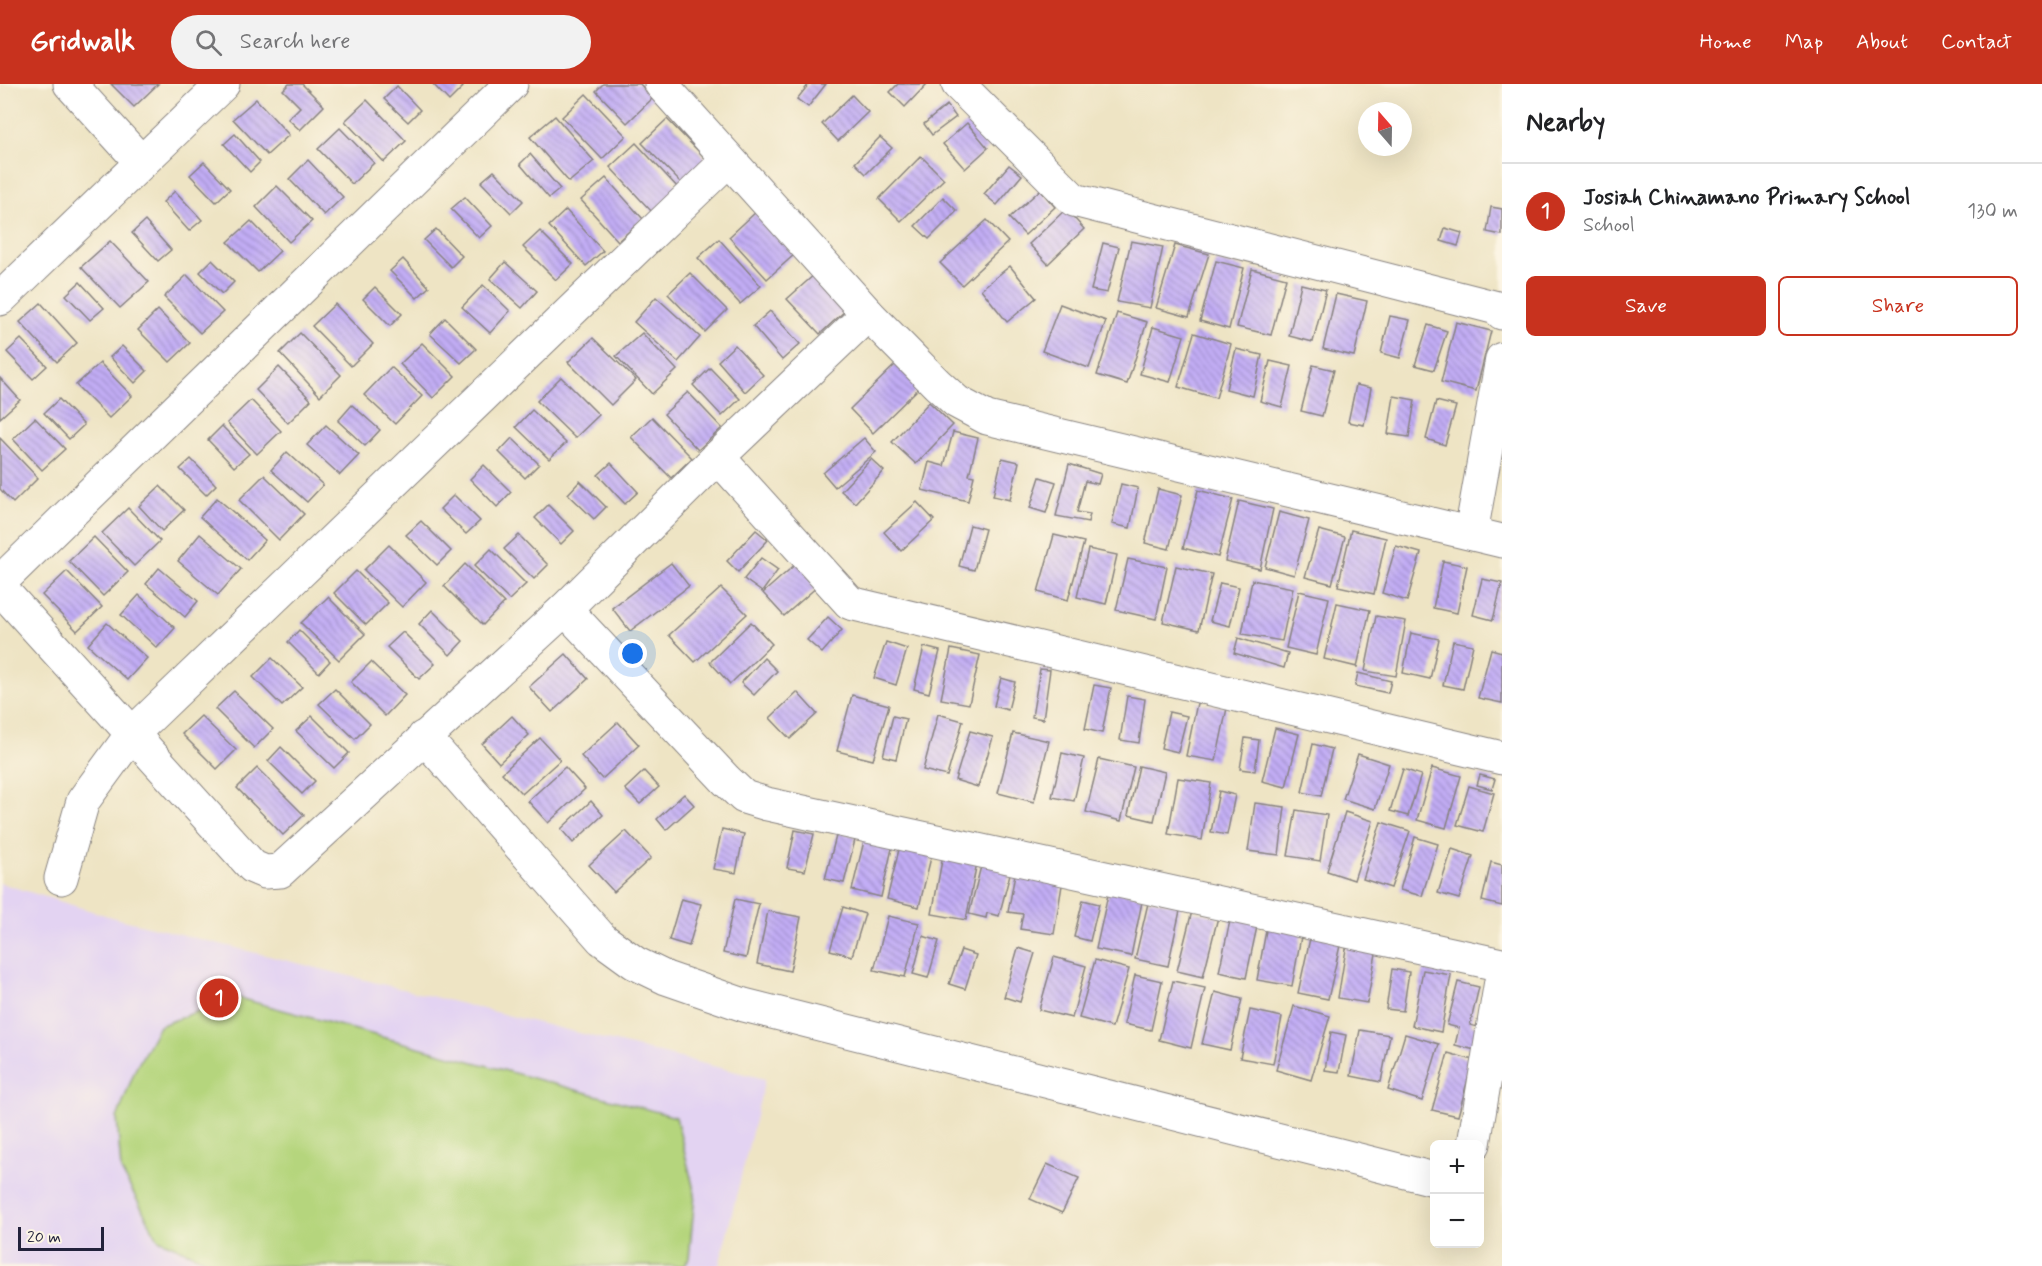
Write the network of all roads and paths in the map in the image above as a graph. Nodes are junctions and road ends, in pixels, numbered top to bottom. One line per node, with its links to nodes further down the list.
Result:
1 (70, 84): 7 (street)
2 (223, 84): 7 (street)
3 (511, 84): 15 (street)
4 (661, 84): 6 (street)
5 (958, 84): 9 (street)
6 (728, 160): 10 (street); 18 (street)
7 (141, 162): 8 (street)
8 (0, 299)
9 (1502, 313)
10 (868, 314): 12 (street); 13 (street)
11 (1502, 359): 13 (street)
12 (718, 457): 17 (street); 20 (street)
13 (1471, 533): 14 (street)
14 (1502, 541)
15 (0, 582)
16 (0, 588): 18 (street)
17 (565, 609): 19 (street); 22 (street)
18 (132, 734): 19 (street); 21 (street)
19 (424, 737): 25 (street)
20 (1502, 758)
21 (62, 878)
22 (1502, 965)
23 (1502, 975): 24 (street)
24 (1475, 1140)
25 (1430, 1178)

